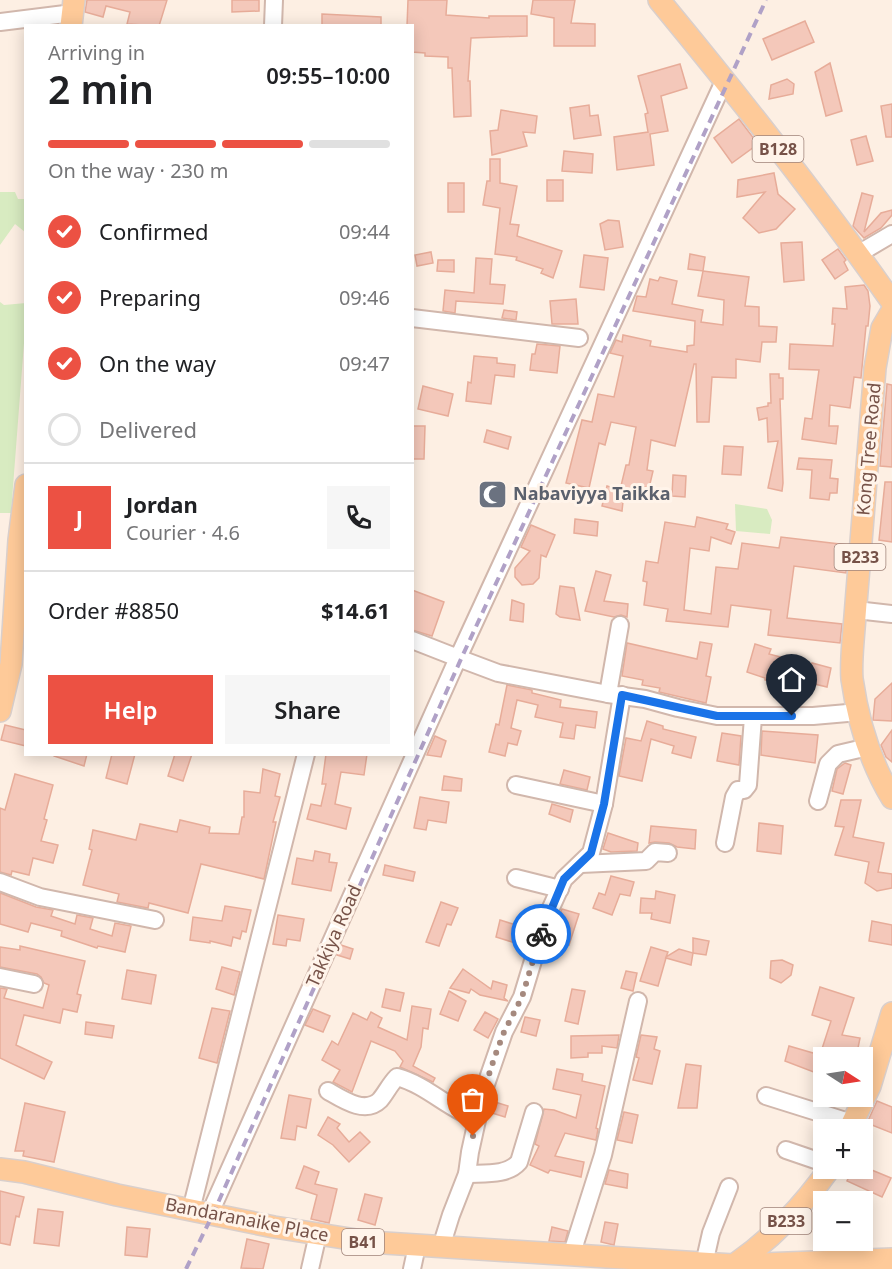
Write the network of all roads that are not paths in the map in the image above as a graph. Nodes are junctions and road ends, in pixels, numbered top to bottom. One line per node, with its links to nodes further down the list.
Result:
1 (274, 0): 5 (street)
2 (659, 0): 6 (main road, B128)
3 (73, 13): 4 (street)
4 (0, 22)
5 (273, 24)
6 (725, 79): 8 (main road, B128); 19 (street, Takkiya Road)
7 (892, 234): 8 (street)
8 (858, 254): 9 (main road, B128)
9 (892, 302)
10 (892, 311): 15 (main road, Kong Tree Road / B233)
11 (414, 318): 12 (street)
12 (579, 338)
13 (24, 512): 14 (main road)
14 (22, 540): 21 (main road)
15 (856, 610): 16 (street); 22 (main road, Kong Tree Road / B233)
16 (892, 614)
17 (620, 625): 20 (street)
18 (414, 641): 19 (street)
19 (458, 658): 20 (street); 25 (street, Takkiya Road)
20 (615, 694): 23 (street); 31 (street)
21 (0, 711)
22 (859, 712): 23 (street); 24 (main road, Kong Tree Road / B233)
23 (753, 717): 32 (street)
24 (868, 747): 29 (main road, Kong Tree Road / B233); 30 (street)
25 (414, 753)
26 (306, 756): 55 (street)
27 (413, 756): 55 (street, Takkiya Road)
28 (516, 785): 31 (street)
29 (892, 798)
30 (818, 801)
31 (604, 804): 34 (street)
32 (725, 843)
33 (668, 853): 34 (street)
34 (582, 864): 37 (street)
35 (516, 878): 37 (street)
36 (0, 882): 38 (street)
37 (560, 889): 46 (street)
38 (155, 920)
39 (0, 977): 40 (street)
40 (34, 984)
41 (638, 1001): 59 (street)
42 (892, 1013): 48 (main road)
43 (328, 1091): 46 (street)
44 (766, 1096): 47 (street)
45 (534, 1112): 52 (street)
46 (477, 1119): 52 (street)
47 (831, 1119)
48 (854, 1119)
49 (786, 1150): 50 (street)
50 (813, 1159)
51 (0, 1169): 55 (main road, Bandaranaike Place / B41)
52 (467, 1174): 58 (street)
53 (823, 1179): 62 (main road, B233)
54 (729, 1187): 61 (street)
55 (201, 1212): 56 (main road, Bandaranaike Place / B41)
56 (318, 1234): 57 (main road, Bandaranaike Place / B41); 63 (street)
57 (417, 1246): 58 (main road, Bandaranaike Place / B41); 64 (street)
58 (441, 1247): 59 (main road, Bandaranaike Place / B41)
59 (571, 1256): 61 (main road, Bandaranaike Place / B41)
60 (892, 1259): 62 (main road, Bandaranaike Place / B41)
61 (704, 1264): 62 (main road, Bandaranaike Place / B41)
62 (732, 1267)
63 (310, 1269)
64 (412, 1269)

